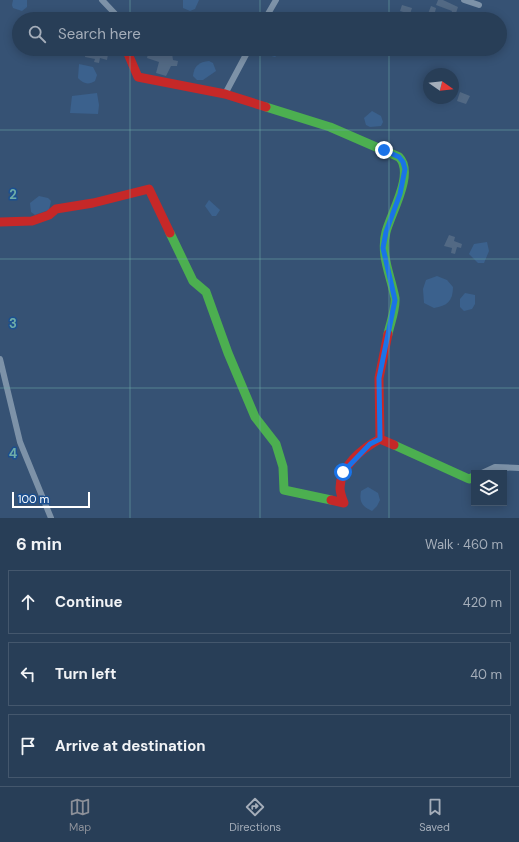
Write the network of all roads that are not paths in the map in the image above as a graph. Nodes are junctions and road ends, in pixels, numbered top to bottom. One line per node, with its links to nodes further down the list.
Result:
1 (102, 0): 5 (street)
2 (276, 0): 6 (street)
3 (464, 0): 4 (street)
4 (479, 5)
5 (113, 12)
6 (269, 12)
7 (129, 56): 9 (street)
8 (245, 56): 9 (street)
9 (225, 94): 12 (street)
10 (0, 222): 12 (street)
11 (0, 359): 16 (street)
12 (380, 439): 15 (street)
13 (519, 468): 14 (street)
14 (488, 470)
15 (471, 478)
16 (51, 518)

